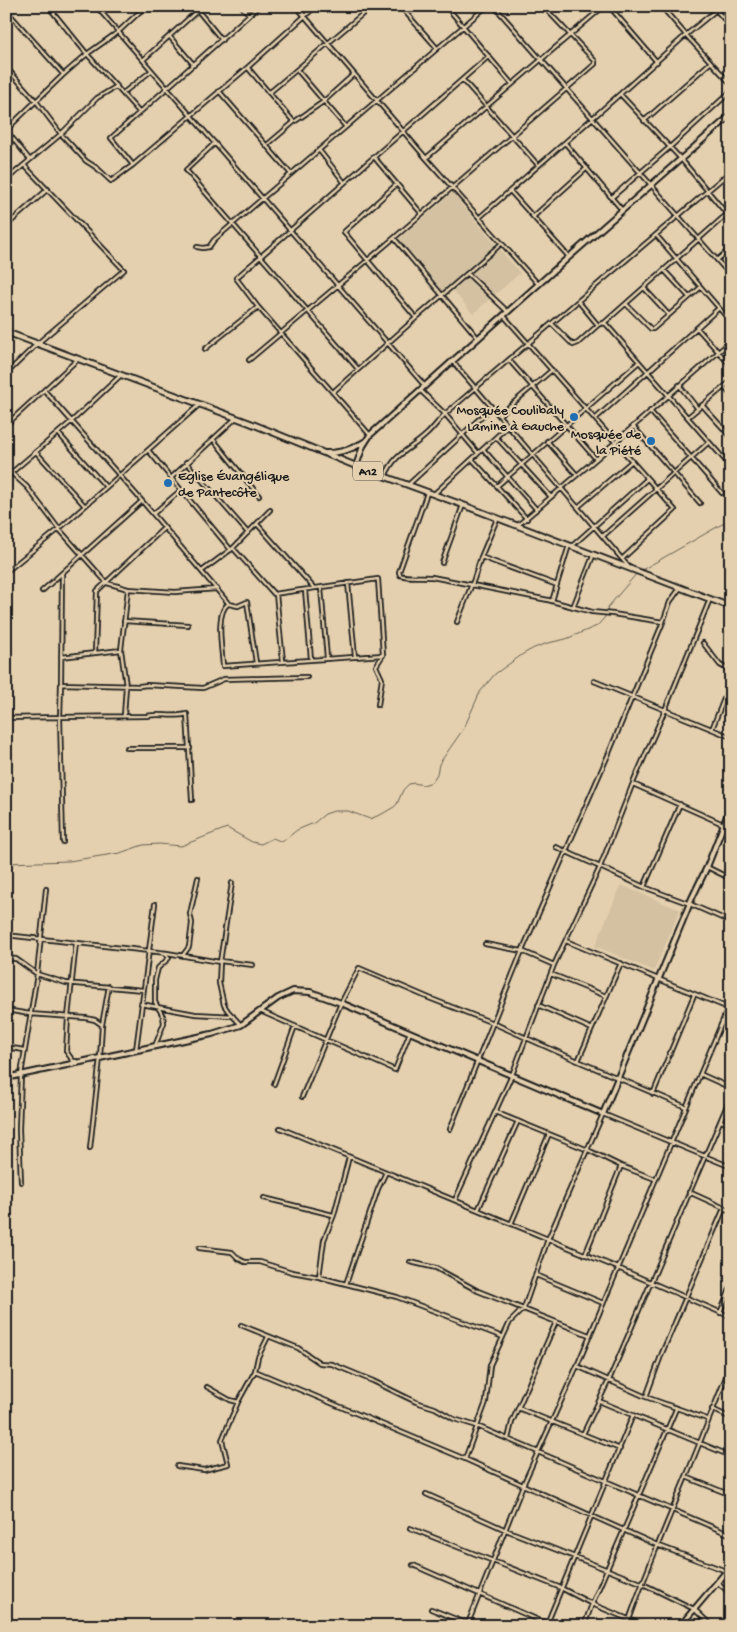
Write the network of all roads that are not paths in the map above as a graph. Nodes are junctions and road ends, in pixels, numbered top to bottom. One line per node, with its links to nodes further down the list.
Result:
1 (48, 6): 33 (street)
2 (96, 6): 26 (street)
3 (146, 6): 26 (street)
4 (194, 6): 21 (street)
5 (241, 6): 22 (street)
6 (259, 6): 22 (street)
7 (296, 6): 23 (street)
8 (316, 6): 23 (street)
9 (372, 6): 31 (street)
10 (400, 6): 32 (street)
11 (446, 6): 24 (street)
12 (487, 6): 24 (street)
13 (494, 6): 36 (street)
14 (604, 6): 27 (street)
15 (609, 6): 37 (street)
16 (661, 6): 28 (street)
17 (721, 6): 20 (street)
18 (544, 7): 27 (street)
19 (6, 10): 45 (street)
20 (716, 10): 25 (street); 28 (street)
21 (197, 11): 29 (street); 30 (street)
22 (249, 15): 30 (street)
23 (305, 16): 31 (street); 41 (street)
24 (464, 25): 32 (street); 34 (street)
25 (731, 27)
26 (118, 32): 33 (street); 35 (street)
27 (570, 35): 36 (street); 51 (street)
28 (686, 35): 37 (street); 38 (street)
29 (170, 37): 35 (street); 39 (street)
30 (222, 40): 39 (street)
31 (329, 44): 43 (street); 44 (street)
32 (438, 48): 57 (street)
33 (87, 54): 45 (street); 49 (street)
34 (489, 56): 46 (street); 47 (street)
35 (143, 60): 42 (street)
36 (541, 60): 47 (street); 51 (street)
37 (657, 62): 56 (street)
38 (711, 62): 48 (street); 66 (street)
39 (194, 65): 50 (street)
40 (6, 67): 58 (street)
41 (248, 68): 52 (street); 55 (street)
42 (152, 70): 50 (street); 54 (street)
43 (298, 71): 55 (street); 59 (street)
44 (354, 74): 57 (street); 59 (street)
45 (63, 75): 58 (street)
46 (463, 80): 60 (street); 71 (street)
47 (512, 84): 60 (street)
48 (731, 84)
49 (117, 86): 54 (street); 72 (street)
50 (167, 88): 61 (street); 64 (street)
51 (567, 88): 65 (street); 73 (street)
52 (219, 91): 64 (street); 76 (street)
53 (731, 91): 77 (street)
54 (123, 93): 61 (street)
55 (270, 93): 67 (street)
56 (620, 94): 65 (street); 66 (street)
57 (376, 100): 69 (street); 71 (street)
58 (36, 101): 68 (street); 72 (street)
59 (323, 102): 67 (street); 69 (street)
60 (486, 106): 73 (street); 80 (street)
61 (139, 112): 84 (street)
62 (731, 115): 81 (street)
63 (6, 116): 68 (street)
64 (190, 116): 74 (street); 84 (street)
65 (593, 118): 75 (street); 88 (street)
66 (644, 121): 77 (street)
67 (294, 122): 76 (street)
68 (12, 123): 70 (street)
69 (346, 127): 78 (street)
70 (6, 130): 82 (street)
71 (403, 131): 79 (street); 80 (street)
72 (61, 134): 82 (street); 84 (street)
73 (512, 136): 85 (street); 94 (street)
74 (214, 143): 98 (street); 107 (street)
75 (565, 143): 85 (street); 86 (street)
76 (267, 145): 89 (street)
77 (670, 147): 81 (street); 88 (street)
78 (319, 150): 89 (street); 91 (street)
79 (374, 157): 91 (street); 92 (street)
80 (426, 158): 94 (street)
81 (681, 159): 93 (street); 97 (street)
82 (30, 160): 83 (street)
83 (24, 165): 90 (street); 95 (street)
84 (133, 165)
85 (538, 166): 96 (street)
86 (586, 168): 99 (street); 105 (street)
87 (731, 170): 97 (street)
88 (640, 173): 93 (street); 99 (street)
89 (292, 174): 98 (street)
90 (6, 180)
91 (344, 183): 109 (street)
92 (397, 184): 101 (street); 119 (street)
93 (650, 185): 100 (street); 103 (street)
94 (453, 187): 101 (street); 104 (street)
95 (48, 189): 108 (street); 149 (street)
96 (510, 191): 104 (street); 105 (street)
97 (706, 191): 102 (street); 103 (street)
98 (263, 198): 107 (street); 109 (street)
99 (611, 198): 100 (street)
100 (622, 210): 117 (street)
101 (422, 214): 111 (street)
102 (727, 214): 106 (street); 112 (street)
103 (678, 216): 110 (street); 112 (street)
104 (480, 217): 113 (street)
105 (533, 217): 117 (street)
106 (731, 219)
107 (234, 224): 114 (street); 116 (street)
108 (6, 226)
109 (289, 231): 116 (street); 126 (street)
110 (656, 235): 118 (street); 132 (street)
111 (394, 238): 119 (street); 130 (street)
112 (698, 239): 118 (street); 120 (street)
113 (502, 243): 122 (street); 125 (street)
114 (196, 247)
115 (731, 248): 120 (street)
116 (261, 256): 134 (street); 136 (street)
117 (569, 257): 125 (street)
118 (676, 259): 121 (street); 127 (street)
119 (368, 260): 126 (street); 139 (street)
120 (717, 260): 123 (street)
121 (664, 270): 128 (street); 131 (street)
122 (468, 274): 130 (street); 137 (street)
123 (731, 276)
124 (6, 280): 129 (street)
125 (539, 285): 137 (street)
126 (338, 286): 136 (street); 150 (street)
127 (700, 287): 131 (street); 135 (street)
128 (644, 288): 133 (street); 138 (street)
129 (6, 291)
130 (442, 296): 139 (street); 147 (street)
131 (689, 298): 138 (street)
132 (578, 301): 142 (street); 143 (street)
133 (626, 304): 138 (street); 141 (street)
134 (258, 307): 146 (street); 152 (street)
135 (719, 308): 140 (street); 144 (street)
136 (308, 310): 146 (street); 160 (street)
137 (506, 314): 147 (street); 151 (street)
138 (669, 315)
139 (416, 318): 150 (street)
140 (731, 322)
141 (604, 323): 143 (street); 158 (street)
142 (552, 324): 143 (street); 151 (street)
143 (598, 325)
144 (697, 328): 153 (street); 162 (street)
145 (6, 332): 149 (main road, A12)
146 (280, 333): 155 (street); 173 (street)
147 (478, 338): 157 (street)
148 (731, 341): 153 (street)
149 (38, 343): 154 (main road, A12); 163 (street)
150 (388, 343): 160 (street); 167 (street)
151 (528, 343): 156 (street); 161 (street)
152 (206, 349)
153 (718, 352): 159 (street); 166 (street)
154 (79, 358): 164 (main road, A12); 171 (street)
155 (249, 360)
156 (509, 360): 168 (street); 170 (street)
157 (452, 361): 167 (street); 170 (street)
158 (639, 362): 162 (street); 179 (street)
159 (731, 366)
160 (358, 369): 173 (street)
161 (552, 370): 168 (street); 179 (street)
162 (648, 372): 174 (street); 186 (street)
163 (6, 374)
164 (121, 376): 176 (main road, A12); 187 (street)
165 (731, 381): 169 (street)
166 (679, 385): 174 (street); 180 (street)
167 (425, 387): 172 (street)
168 (533, 387): 183 (street); 189 (street)
169 (724, 387): 175 (street); 177 (street)
170 (476, 388): 178 (street); 182 (street)
171 (44, 390): 187 (street); 188 (street)
172 (420, 390): 182 (street); 194 (street)
173 (333, 392): 194 (street)
174 (668, 395): 181 (street); 184 (street)
175 (731, 395)
176 (200, 404): 185 (main road, A12); 203 (street)
177 (702, 405): 180 (street); 196 (street)
178 (492, 407): 183 (street); 193 (street)
179 (586, 408): 186 (street); 189 (street)
180 (698, 408): 184 (street)
181 (650, 411): 191 (street); 208 (street)
182 (445, 414): 193 (street); 222 (street)
183 (499, 415): 190 (street)
184 (688, 417): 201 (street)
185 (236, 418): 197 (street); 205 (main road, A12)
186 (595, 419): 200 (street)
187 (72, 421): 192 (street); 219 (street)
188 (6, 425)
189 (566, 425): 199 (street); 210 (street)
190 (508, 426): 195 (street); 207 (street)
191 (633, 426): 200 (street); 218 (street)
192 (58, 433): 204 (street); 227 (street)
193 (461, 434): 206 (street); 225 (street)
194 (370, 435): 198 (street)
195 (496, 437): 202 (street); 213 (street)
196 (731, 437)
197 (213, 439): 212 (street); 233 (street)
198 (367, 440): 205 (street); 214 (street)
199 (547, 442): 207 (street); 220 (street)
200 (616, 442): 210 (street); 211 (street)
201 (709, 442): 208 (street); 215 (street)
202 (483, 449): 206 (street); 221 (street)
203 (148, 450): 219 (street); 223 (street)
204 (36, 452): 217 (street); 238 (street)
205 (324, 453): 214 (main road, A12)
206 (478, 453): 209 (street)
207 (533, 454): 213 (street); 228 (street)
208 (692, 458): 218 (street); 232 (street)
209 (472, 459): 226 (street); 231 (street)
210 (596, 459): 220 (street)
211 (632, 460): 224 (street); 239 (street)
212 (186, 462): 223 (street); 250 (street)
213 (522, 464): 221 (street); 234 (street)
214 (356, 466): 222 (main road, A12)
215 (731, 466)
216 (6, 468): 217 (street)
217 (11, 473): 249 (street)
218 (674, 473): 229 (street); 236 (street)
219 (119, 475): 227 (street); 235 (street)
220 (577, 475): 228 (street)
221 (508, 476): 226 (street); 241 (street)
222 (385, 477): 225 (main road, A12)
223 (171, 478): 230 (street)
224 (648, 478): 229 (street); 247 (street)
225 (408, 485): 231 (main road, A12)
226 (497, 486): 244 (street)
227 (106, 487): 238 (street)
228 (562, 488): 234 (street); 239 (street)
229 (656, 488): 251 (street); 257 (street)
230 (181, 490): 242 (street); 253 (street)
231 (430, 493): 237 (main road, A12); 265 (street)
232 (722, 493)
233 (260, 496)
234 (551, 498): 241 (street)
235 (142, 501): 242 (street); 255 (street)
236 (700, 503)
237 (463, 505): 243 (main road, A12); 258 (street)
238 (85, 506): 249 (street)
239 (578, 507): 247 (street)
240 (270, 510): 245 (street)
241 (537, 510): 244 (street)
242 (153, 514): 248 (street)
243 (497, 519): 246 (main road, A12); 256 (street)
244 (527, 519): 246 (street)
245 (256, 524): 250 (street); 269 (street)
246 (516, 526): 252 (main road, A12)
247 (594, 526): 251 (street); 252 (street)
248 (164, 528): 261 (street); 263 (street)
249 (59, 529): 255 (street); 260 (street)
250 (248, 532): 253 (street)
251 (603, 536): 257 (street)
252 (571, 546): 254 (main road, A12); 266 (street)
253 (232, 549): 261 (street); 274 (street)
254 (594, 554): 259 (main road, A12); 279 (street)
255 (82, 555): 262 (street); 263 (street)
256 (481, 558): 265 (street); 266 (street)
257 (622, 559): 259 (street)
258 (442, 563)
259 (629, 568): 270 (main road, A12)
260 (6, 572)
261 (202, 572): 271 (street)
262 (62, 573): 273 (street); 288 (street)
263 (107, 583): 268 (street); 286 (street)
264 (348, 583): 267 (street); 287 (street); 289 (street)
265 (471, 585): 276 (street); 281 (street)
266 (557, 585): 276 (street)
267 (321, 587): 269 (street); 290 (street)
268 (128, 588): 271 (street); 280 (street)
269 (314, 588): 272 (street)
270 (680, 588): 275 (main road, A12); 282 (street)
271 (217, 589): 277 (street)
272 (305, 590): 274 (street); 291 (street)
273 (42, 591)
274 (276, 594): 292 (street)
275 (710, 599): 278 (main road, A12); 302 (street)
276 (552, 600): 279 (street)
277 (228, 604): 293 (street); 293 (street)
278 (731, 607)
279 (573, 608): 282 (street)
280 (124, 621): 283 (street); 285 (street)
281 (456, 622)
282 (663, 622): 300 (street)
283 (188, 625)
284 (703, 643): 294 (street)
285 (121, 650): 286 (street); 299 (street)
286 (95, 653): 288 (street)
287 (384, 655): 289 (street); 301 (street)
288 (60, 657): 298 (street)
289 (355, 657): 290 (street)
290 (327, 658): 291 (street)
291 (311, 660): 292 (street)
292 (283, 661): 293 (street)
293 (256, 663)
294 (731, 671)
295 (307, 677): 299 (street)
296 (594, 681): 300 (street)
297 (731, 681): 306 (street)
298 (61, 684): 299 (street); 304 (street)
299 (126, 686): 303 (street)
300 (632, 696): 302 (street); 317 (street)
301 (378, 705)
302 (665, 710): 306 (street); 310 (street)
303 (124, 716): 304 (street); 309 (street)
304 (60, 717): 305 (street); 315 (street)
305 (6, 718)
306 (712, 729): 307 (street)
307 (731, 737)
308 (127, 748): 309 (street)
309 (190, 748): 311 (street)
310 (633, 783): 312 (street); 318 (street)
311 (192, 800)
312 (680, 804): 314 (street); 323 (street)
313 (731, 806): 314 (street)
314 (723, 824): 319 (street)
315 (63, 842)
316 (556, 847): 317 (street)
317 (566, 851): 318 (street); 334 (street)
318 (600, 867): 323 (street); 330 (street)
319 (707, 867): 321 (street); 326 (street)
320 (198, 878): 336 (street)
321 (731, 879)
322 (232, 883): 338 (street)
323 (644, 887): 326 (street)
324 (46, 889): 329 (street)
325 (155, 904): 333 (street)
326 (690, 904): 327 (street); 344 (street)
327 (731, 922)
328 (6, 935): 329 (street)
329 (40, 940): 331 (street); 342 (street)
330 (566, 941): 339 (street); 341 (street)
331 (76, 943): 333 (street); 345 (street)
332 (485, 944): 334 (street)
333 (149, 951): 335 (street); 347 (street)
334 (522, 951): 341 (street); 361 (street)
335 (165, 953): 336 (street); 354 (street)
336 (183, 955): 338 (street)
337 (6, 958): 342 (street)
338 (220, 961): 340 (street); 359 (street)
339 (621, 964): 344 (street); 349 (street)
340 (253, 965)
341 (554, 965): 343 (street)
342 (37, 974): 345 (street); 358 (street)
343 (551, 974): 349 (street); 353 (street)
344 (660, 979): 348 (street); 381 (street)
345 (72, 983): 346 (street); 360 (street)
346 (109, 986): 347 (street); 362 (street)
347 (143, 990): 352 (street)
348 (694, 995): 355 (street); 384 (street)
349 (606, 996): 365 (street)
350 (731, 1001): 355 (street)
351 (341, 1003): 357 (street); 361 (street); 366 (street); 368 (street)
352 (141, 1004): 354 (street); 372 (street)
353 (538, 1006): 365 (street); 367 (street)
354 (158, 1007): 359 (street); 370 (street)
355 (729, 1009): 377 (street)
356 (6, 1010): 358 (street)
357 (260, 1011): 363 (street); 364 (street)
358 (30, 1014): 360 (street); 371 (street)
359 (233, 1016): 363 (street)
360 (68, 1017): 362 (street); 376 (street)
361 (493, 1023): 367 (street); 374 (street)
362 (102, 1025): 373 (street)
363 (241, 1025): 370 (street)
364 (294, 1026): 368 (street); 382 (street)
365 (592, 1029): 375 (street)
366 (410, 1032): 368 (street); 374 (street)
367 (526, 1037): 375 (street); 379 (street)
368 (326, 1040): 386 (street)
369 (6, 1046): 371 (street)
370 (155, 1047): 372 (street)
371 (24, 1050): 378 (street)
372 (135, 1051): 373 (street)
373 (100, 1058): 376 (street); 397 (street)
374 (478, 1061): 379 (street); 394 (street)
375 (578, 1061): 381 (street)
376 (83, 1062): 378 (street)
377 (700, 1074): 383 (street); 387 (street)
378 (21, 1075): 380 (street); 405 (street)
379 (512, 1075): 388 (street); 389 (street)
380 (6, 1078)
381 (619, 1079): 384 (street); 389 (street)
382 (274, 1084)
383 (731, 1088)
384 (653, 1094): 387 (street)
385 (731, 1096): 391 (street)
386 (302, 1097)
387 (686, 1107): 396 (street)
388 (495, 1112): 390 (street); 408 (street)
389 (603, 1114): 396 (street); 398 (street)
390 (518, 1121): 395 (street); 410 (street)
391 (721, 1121): 392 (street); 400 (street)
392 (731, 1125)
393 (280, 1128): 399 (street)
394 (450, 1129)
395 (549, 1134): 398 (street); 413 (street)
396 (672, 1142): 400 (street); 404 (street)
397 (90, 1148)
398 (588, 1150): 401 (street); 414 (street)
399 (349, 1157): 403 (street); 412 (street)
400 (705, 1157): 402 (street); 406 (street)
401 (621, 1166): 404 (street); 416 (street)
402 (731, 1167)
403 (386, 1172): 408 (street); 422 (street)
404 (655, 1180): 418 (street)
405 (21, 1182)
406 (688, 1192): 409 (street); 421 (street)
407 (264, 1198): 412 (street)
408 (455, 1200): 410 (street)
409 (724, 1208): 411 (street); 424 (street)
410 (478, 1210): 413 (street)
411 (731, 1211)
412 (334, 1215): 420 (street)
413 (511, 1224): 414 (street)
414 (548, 1239): 416 (street); 419 (street)
415 (199, 1248): 420 (street)
416 (585, 1255): 418 (street)
417 (410, 1262): 426 (street)
418 (618, 1268): 421 (street); 425 (street)
419 (536, 1275): 425 (street); 426 (street)
420 (319, 1276): 422 (street)
421 (651, 1282): 424 (street); 437 (street)
422 (346, 1284): 433 (street)
423 (731, 1287): 427 (street)
424 (686, 1298): 427 (street); 439 (street)
425 (603, 1303): 431 (street)
426 (524, 1308): 429 (street); 433 (street)
427 (720, 1313): 428 (street)
428 (731, 1317)
429 (556, 1322): 431 (street); 442 (street)
430 (241, 1325): 432 (street)
431 (589, 1335): 434 (street)
432 (268, 1337): 436 (street); 449 (street)
433 (504, 1337): 449 (street)
434 (577, 1366): 437 (street); 448 (street)
435 (730, 1367): 444 (street)
436 (255, 1371): 441 (street); 457 (street)
437 (609, 1380): 439 (street); 440 (street)
438 (208, 1387): 441 (street)
439 (646, 1397): 443 (street)
440 (599, 1401): 445 (street); 451 (street)
441 (238, 1402): 458 (street)
442 (518, 1408): 448 (street); 452 (street)
443 (676, 1409): 447 (street); 450 (street)
444 (712, 1409): 446 (street); 447 (street)
445 (633, 1415): 450 (street); 454 (street)
446 (731, 1418)
447 (708, 1419): 453 (street)
448 (552, 1422): 451 (street); 455 (street)
449 (477, 1426): 452 (street); 457 (street)
450 (667, 1430): 453 (street); 463 (street)
451 (583, 1434): 454 (street)
452 (508, 1439): 455 (street)
453 (699, 1444): 456 (street); 459 (street)
454 (620, 1449): 460 (street)
455 (538, 1452): 460 (street); 461 (street)
456 (730, 1455)
457 (465, 1459): 461 (street)
458 (177, 1466)
459 (686, 1478): 464 (street); 465 (street)
460 (607, 1481): 463 (street); 466 (street)
461 (523, 1485): 466 (street); 468 (street)
462 (426, 1494): 468 (street)
463 (639, 1495): 465 (street); 469 (street)
464 (731, 1496)
465 (672, 1510): 470 (street); 471 (street)
466 (592, 1515): 469 (street); 472 (street)
467 (410, 1528): 473 (street)
468 (506, 1530): 472 (street); 473 (street)
469 (624, 1530): 471 (street); 476 (street)
470 (731, 1535)
471 (657, 1545): 477 (street); 479 (street)
472 (575, 1556): 476 (street); 480 (street)
473 (493, 1561): 480 (street); 481 (street)
474 (412, 1566): 481 (street)
475 (731, 1566): 477 (street)
476 (607, 1570): 479 (street); 483 (street)
477 (726, 1572): 478 (street)
478 (717, 1582): 482 (street); 484 (street)
479 (641, 1583): 484 (street); 486 (street)
480 (561, 1588): 483 (street); 488 (street)
481 (480, 1594): 487 (street); 488 (street)
482 (731, 1594)
483 (592, 1604): 486 (street); 491 (street)
484 (694, 1609): 494 (street); 495 (street)
485 (431, 1610): 487 (street)
486 (629, 1619): 492 (street); 493 (street)
487 (468, 1625): 489 (street)
488 (546, 1625): 490 (street)
489 (473, 1626)
490 (552, 1626)
491 (584, 1626)
492 (627, 1626)
493 (645, 1626)
494 (680, 1626)
495 (712, 1626)

